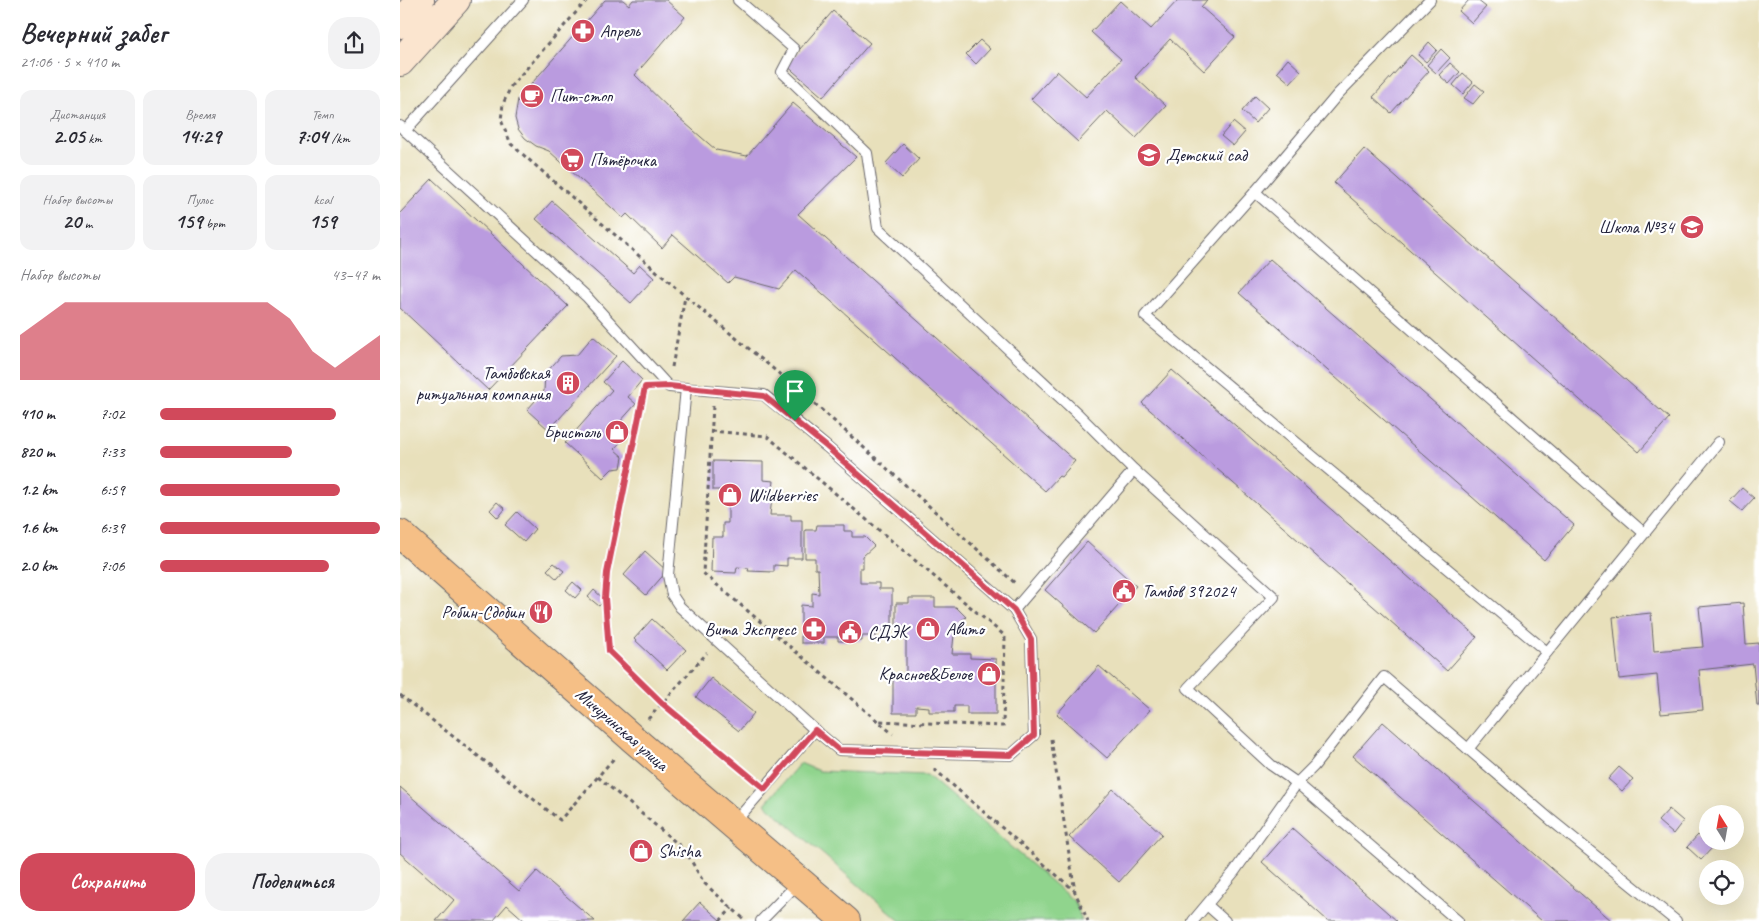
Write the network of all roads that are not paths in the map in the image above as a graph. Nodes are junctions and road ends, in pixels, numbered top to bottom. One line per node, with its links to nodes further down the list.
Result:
1 (420, 0): 6 (main road)
2 (456, 0): 7 (main road)
3 (523, 0): 8 (lane)
4 (738, 0): 12 (lane)
5 (1430, 0): 9 (lane)
6 (400, 24)
7 (400, 62)
8 (403, 129): 10 (lane)
9 (1254, 192): 14 (lane); 16 (lane)
10 (686, 388): 15 (lane); 17 (lane)
11 (1719, 442): 14 (lane)
12 (1134, 470): 15 (lane); 19 (lane)
13 (400, 534): 20 (main road, Мичуринская улица)
14 (1644, 534): 16 (lane)
15 (1014, 610): 17 (lane)
16 (1547, 652): 18 (lane)
17 (815, 730): 20 (lane)
18 (1468, 749): 19 (lane); 28 (lane)
19 (1297, 783): 22 (lane); 27 (lane)
20 (733, 824): 21 (main road, Мичуринская улица)
21 (800, 881): 23 (lane); 24 (main road, Мичуринская улица)
22 (1207, 905): 25 (lane); 26 (lane)
23 (761, 921)
24 (846, 921)
25 (1193, 921)
26 (1225, 921)
27 (1458, 921)
28 (1676, 921)

